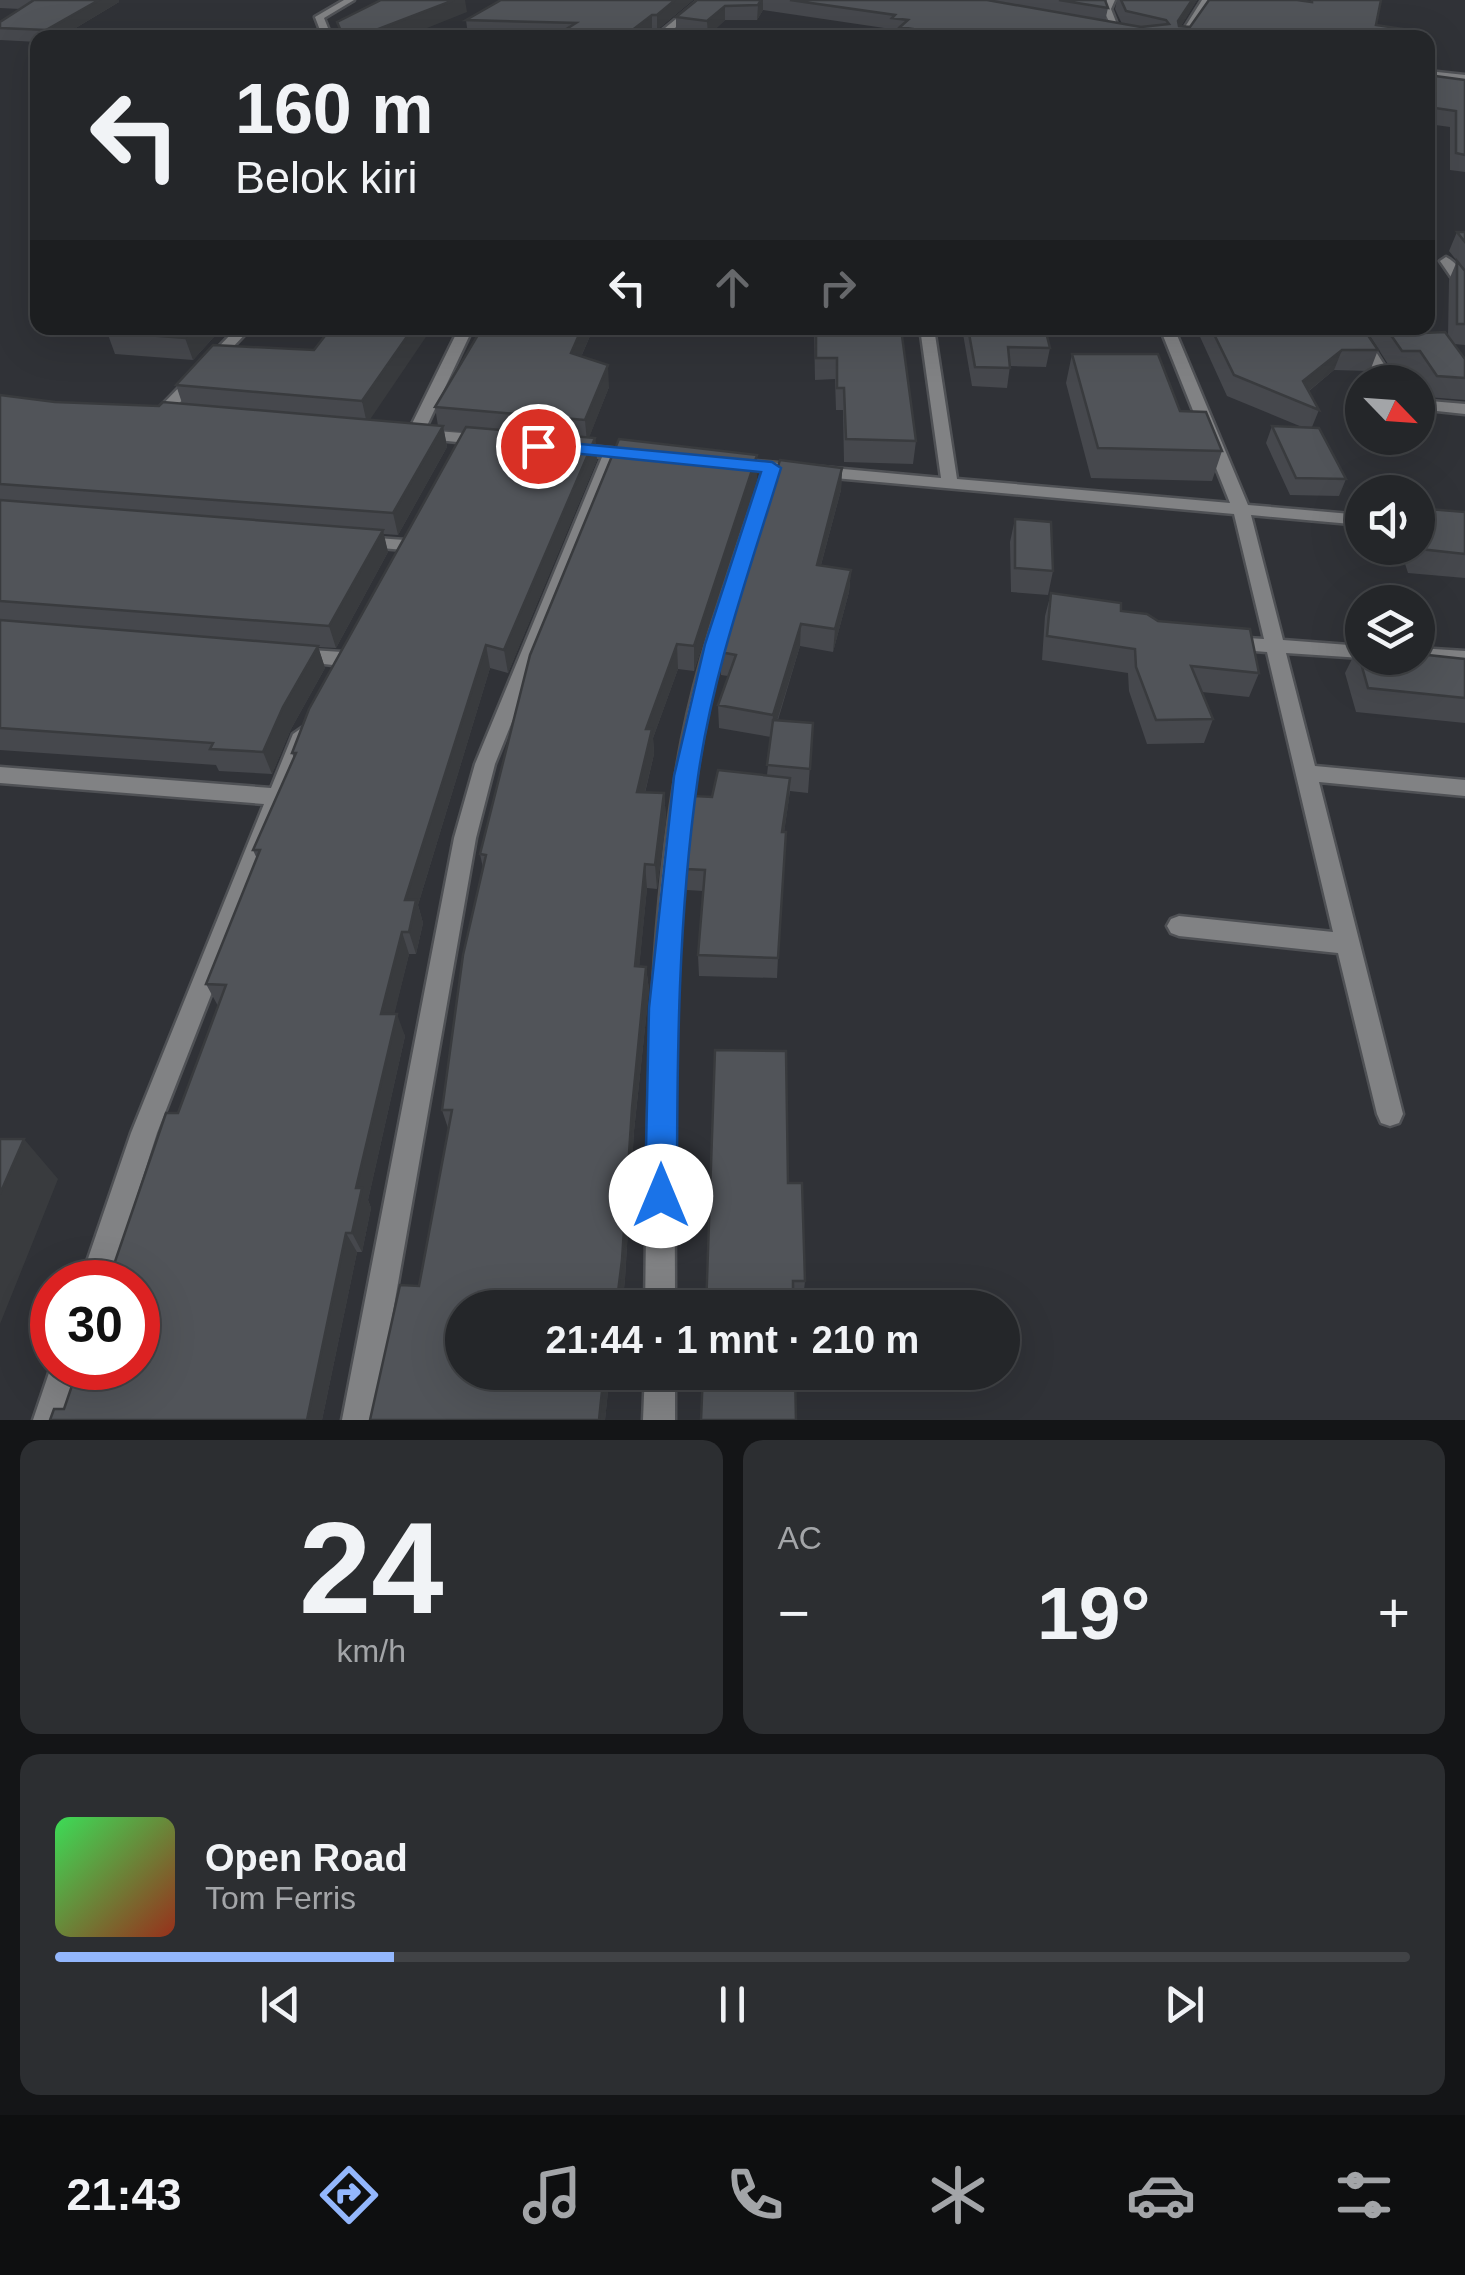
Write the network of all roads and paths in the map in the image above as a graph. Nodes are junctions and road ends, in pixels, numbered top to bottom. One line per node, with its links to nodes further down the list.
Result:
1 (350, 0): 6 (street)
2 (704, 0): 7 (street)
3 (1110, 0): 8 (street)
4 (1206, 0): 9 (street)
5 (1102, 28): 8 (street)
6 (324, 30)
7 (668, 30)
8 (1118, 30)
9 (1187, 30)
10 (1435, 75): 11 (street)
11 (1465, 78)
12 (1446, 261): 13 (street)
13 (1465, 287)
14 (237, 335): 23 (street)
15 (463, 335): 26 (street)
16 (928, 335): 33 (street)
17 (1170, 335): 34 (street)
18 (1358, 335): 19 (street)
19 (1377, 365)
20 (1435, 406): 21 (street)
21 (1465, 409)
22 (142, 412): 23 (street)
23 (161, 414): 24 (street)
24 (181, 415)
25 (396, 432): 26 (street)
26 (415, 434): 27 (street)
27 (501, 442)
28 (556, 447): 29 (street)
29 (612, 453): 30 (street); 58 (street)
30 (665, 458)
31 (718, 463): 32 (street)
32 (772, 468): 33 (street); 54 (street)
33 (950, 485): 34 (street)
34 (1241, 509): 35 (street); 39 (street)
35 (1345, 518)
36 (347, 540): 37 (street)
37 (405, 546)
38 (1204, 640): 39 (street)
39 (1274, 647): 40 (street); 46 (street)
40 (1345, 651)
41 (266, 653): 44 (street)
42 (1435, 655): 43 (street)
43 (1465, 657)
44 (327, 688)
45 (311, 717): 49 (street)
46 (1309, 773): 48 (street); 51 (street)
47 (0, 775): 49 (street)
48 (1465, 788)
49 (276, 797): 53 (street)
50 (1178, 926): 51 (street)
51 (1350, 944): 52 (street)
52 (1390, 1114)
53 (101, 1260)
54 (660, 1290)
55 (59, 1390): 57 (street)
56 (660, 1390): 59 (street)
57 (49, 1420)
58 (358, 1420)
59 (659, 1420)

